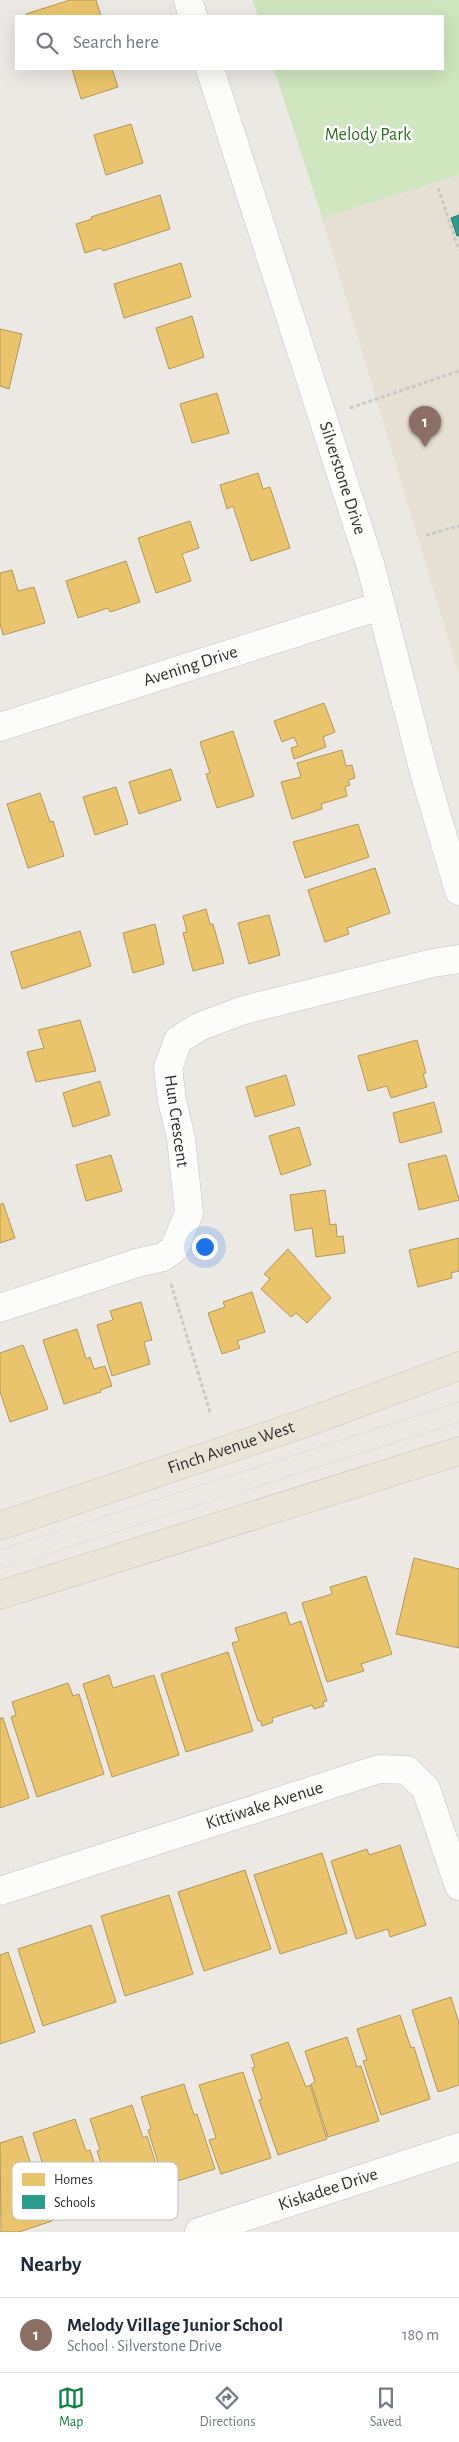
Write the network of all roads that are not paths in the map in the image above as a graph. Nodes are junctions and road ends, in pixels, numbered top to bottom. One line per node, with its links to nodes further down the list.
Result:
1 (188, 0): 2 (street)
2 (193, 15)
3 (210, 70): 4 (street, Silverstone Drive)
4 (380, 606): 5 (street, Avening Drive); 6 (street, Silverstone Drive)
5 (0, 727)
6 (459, 891)
7 (459, 960): 8 (street, Hun Crescent)
8 (0, 1308)
9 (459, 1366): 11 (main road, Finch Avenue West)
10 (459, 1451): 12 (main road)
11 (0, 1526)
12 (0, 1595)
13 (459, 1886): 14 (street, Kittiwake Avenue)
14 (0, 1890)
15 (459, 2147): 16 (street, Kiskadee Drive)
16 (199, 2232)

